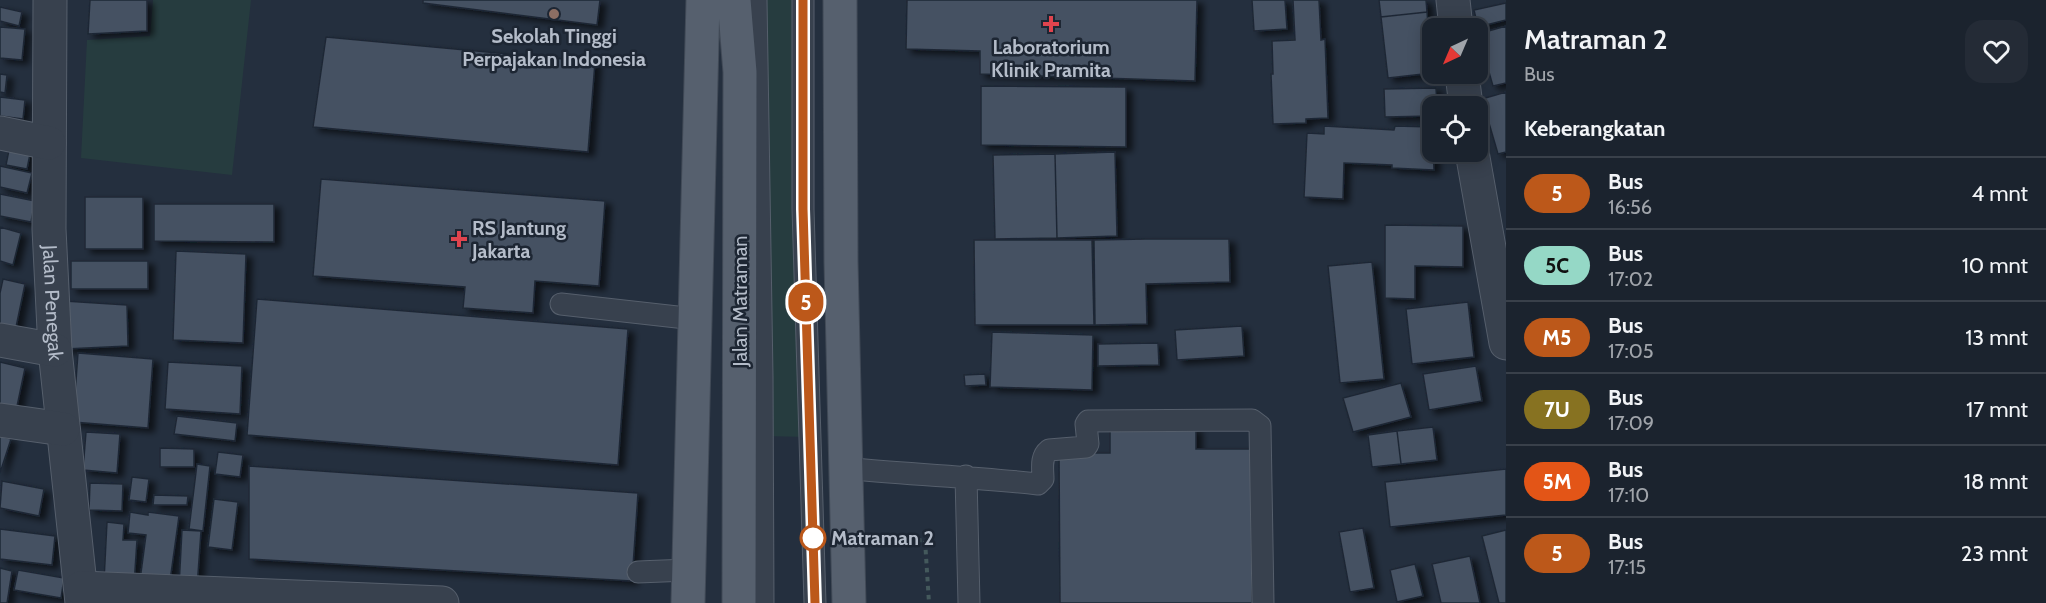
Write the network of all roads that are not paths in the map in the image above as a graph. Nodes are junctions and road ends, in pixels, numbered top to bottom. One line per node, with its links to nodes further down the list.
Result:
1 (50, 0): 11 (street, Jalan Penegak)
2 (703, 0): 15 (main road)
3 (734, 0): 28 (main road, Jalan Matraman)
4 (756, 0): 29 (lane)
5 (803, 0): 30 (lane)
6 (840, 0): 31 (main road)
7 (852, 0): 21 (main road)
8 (1453, 0): 9 (street)
9 (1455, 18)
10 (0, 133): 11 (street)
11 (49, 143): 18 (street, Jalan Penegak)
12 (1475, 162): 13 (street)
13 (1498, 252): 17 (street)
14 (561, 304): 15 (lane)
15 (695, 319): 23 (main road)
16 (0, 340): 18 (street)
17 (1506, 343)
18 (55, 350): 20 (street, Jalan Penegak)
19 (0, 420): 20 (street)
20 (63, 429): 25 (street, Jalan Penegak)
21 (855, 469): 22 (lane); 32 (main road)
22 (966, 476): 33 (lane); 34 (lane)
23 (688, 570): 24 (lane); 27 (main road)
24 (638, 572)
25 (82, 595): 26 (street)
26 (442, 603)
27 (688, 603)
28 (739, 603)
29 (763, 603)
30 (815, 603)
31 (849, 603)
32 (858, 603)
33 (969, 603)
34 (1263, 603)

